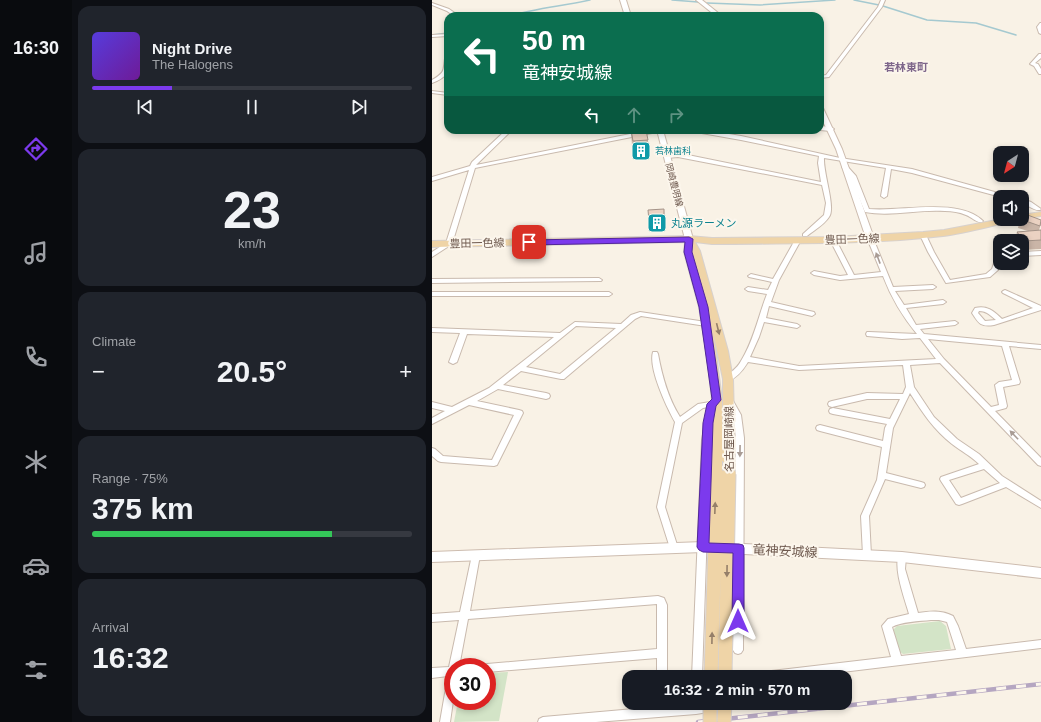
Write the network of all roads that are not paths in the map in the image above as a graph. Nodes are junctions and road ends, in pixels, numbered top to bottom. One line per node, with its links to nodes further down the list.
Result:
1 (623, 0): 6 (street)
2 (699, 0): 7 (street)
3 (883, 0): 15 (street)
4 (432, 4): 5 (street)
5 (451, 12)
6 (627, 12)
7 (714, 12)
8 (1041, 24): 9 (street)
9 (1041, 33)
10 (444, 35): 11 (street)
11 (432, 36)
12 (1041, 55): 13 (street)
13 (1041, 73)
14 (444, 74): 16 (street)
15 (824, 76)
16 (432, 82)
17 (432, 92): 18 (street)
18 (444, 94)
19 (824, 116): 21 (street)
20 (824, 128): 21 (street)
21 (831, 129): 28 (street)
22 (505, 134): 29 (street)
23 (636, 134): 29 (street)
24 (660, 134): 26 (street, 岡崎豊明線)
25 (718, 134): 27 (street)
26 (666, 156): 32 (street); 45 (street, 岡崎豊明線)
27 (822, 156): 28 (street); 32 (street)
28 (843, 162): 30 (street); 40 (street); 43 (street)
29 (474, 167): 31 (street); 48 (street)
30 (889, 167): 33 (street); 34 (street)
31 (432, 179)
32 (824, 184): 44 (street)
33 (993, 193)
34 (884, 196)
35 (1029, 203): 36 (street)
36 (1040, 210): 37 (main road); 38 (main road)
37 (1029, 211)
38 (1029, 215)
39 (993, 218): 40 (main road, 豊田一色線)
40 (980, 221): 43 (main road, 豊田一色線)
41 (993, 223): 42 (main road, 豊田一色線)
42 (923, 235): 43 (main road, 豊田一色線); 52 (street)
43 (870, 236): 44 (main road, 豊田一色線); 46 (main road, 豊田一色線); 54 (street, one-way to 43)
44 (802, 237): 45 (main road, 豊田一色線); 46 (main road, 豊田一色線); 57 (street)
45 (689, 239): 48 (main road, 豊田一色線); 75 (main road, 名古屋岡崎線); 92 (main road, 名古屋岡崎線, one-way to 92)
46 (833, 240): 56 (street)
47 (432, 244): 48 (main road, 豊田一色線)
48 (449, 244): 51 (street)
49 (1041, 253): 50 (street)
50 (1029, 254)
51 (432, 255)
52 (994, 270)
53 (814, 272): 56 (street)
54 (885, 274): 56 (street); 61 (street)
55 (751, 276): 57 (street)
56 (852, 277)
57 (776, 281): 63 (street)
58 (432, 283): 65 (street)
59 (933, 287): 61 (street)
60 (748, 289): 63 (street)
61 (891, 289): 69 (street)
62 (1005, 292): 70 (street)
63 (771, 293): 67 (street)
64 (432, 294): 65 (street)
65 (591, 294): 66 (street)
66 (609, 294)
67 (767, 302): 71 (street); 72 (street)
68 (943, 302): 69 (street)
69 (901, 307): 78 (street)
70 (1039, 308): 73 (street)
71 (812, 314)
72 (761, 319): 77 (street); 87 (street)
73 (1001, 321)
74 (955, 322): 78 (street)
75 (706, 324): 76 (street); 99 (main road, 名古屋岡崎線)
76 (623, 326): 82 (street); 91 (street)
77 (797, 326)
78 (915, 327): 83 (street)
79 (432, 330): 80 (street)
80 (464, 332): 82 (street); 88 (street)
81 (869, 334): 83 (street)
82 (560, 336): 91 (street)
83 (922, 336): 84 (street); 89 (street)
84 (1005, 343): 85 (street); 102 (street)
85 (1041, 347)
86 (655, 354): 104 (street)
87 (746, 359): 90 (street); 92 (street)
88 (453, 362)
89 (942, 362): 90 (street); 102 (street)
90 (906, 364): 94 (street)
91 (519, 368): 93 (street)
92 (728, 379): 97 (main road, 名古屋岡崎線)
93 (497, 386): 95 (street); 98 (street)
94 (910, 386): 96 (street); 111 (street)
95 (546, 396)
96 (904, 397): 105 (street); 105 (street)
97 (729, 400): 109 (main road, 名古屋岡崎線); 118 (street, one-way to 118)
98 (468, 402): 101 (street); 108 (street)
99 (714, 402): 104 (street); 109 (main road, 名古屋岡崎線); 116 (street)
100 (432, 405): 101 (street)
101 (452, 410): 103 (street)
102 (991, 410): 110 (street, one-way to 102)
103 (432, 421)
104 (679, 422): 117 (street)
105 (893, 422): 107 (street)
106 (820, 428): 107 (street)
107 (886, 445): 112 (street)
108 (432, 451)
109 (723, 462): 136 (main road, 名古屋岡崎線, one-way to 109, bridge); 137 (main road, 名古屋岡崎線, one-way to 137, bridge)
110 (1041, 463)
111 (986, 465): 113 (street); 113 (street)
112 (882, 475): 114 (street); 120 (street)
113 (1007, 483): 115 (street)
114 (922, 485)
115 (1041, 505)
116 (703, 547): 117 (street, 竜神安城線); 118 (street, 竜神安城線); 135 (street)
117 (674, 548): 119 (street, 竜神安城線)
118 (739, 548): 120 (street, 竜神安城線); 128 (street)
119 (476, 555): 121 (street, 竜神安城線); 124 (street)
120 (867, 555): 122 (street, 竜神安城線)
121 (432, 557)
122 (902, 557): 123 (street, 竜神安城線); 126 (street)
123 (1041, 572)
124 (464, 616): 125 (street); 130 (street); 131 (street)
125 (432, 618)
126 (915, 618): 129 (street); 132 (street)
127 (1041, 644): 129 (street)
128 (738, 650)
129 (962, 652): 132 (street)
130 (661, 653): 133 (street); 134 (street)
131 (456, 658)
132 (897, 660): 138 (street)
133 (496, 667)
134 (662, 670)
135 (697, 670)
136 (711, 670)
137 (725, 670)
138 (818, 670)
139 (432, 673): 140 (street)
140 (444, 673)
141 (447, 710): 145 (street)
142 (638, 710): 146 (street)
143 (710, 710): 147 (main road, bridge)
144 (725, 710): 148 (main road, bridge)
145 (445, 722)
146 (543, 722)
147 (710, 722)
148 (724, 722)

